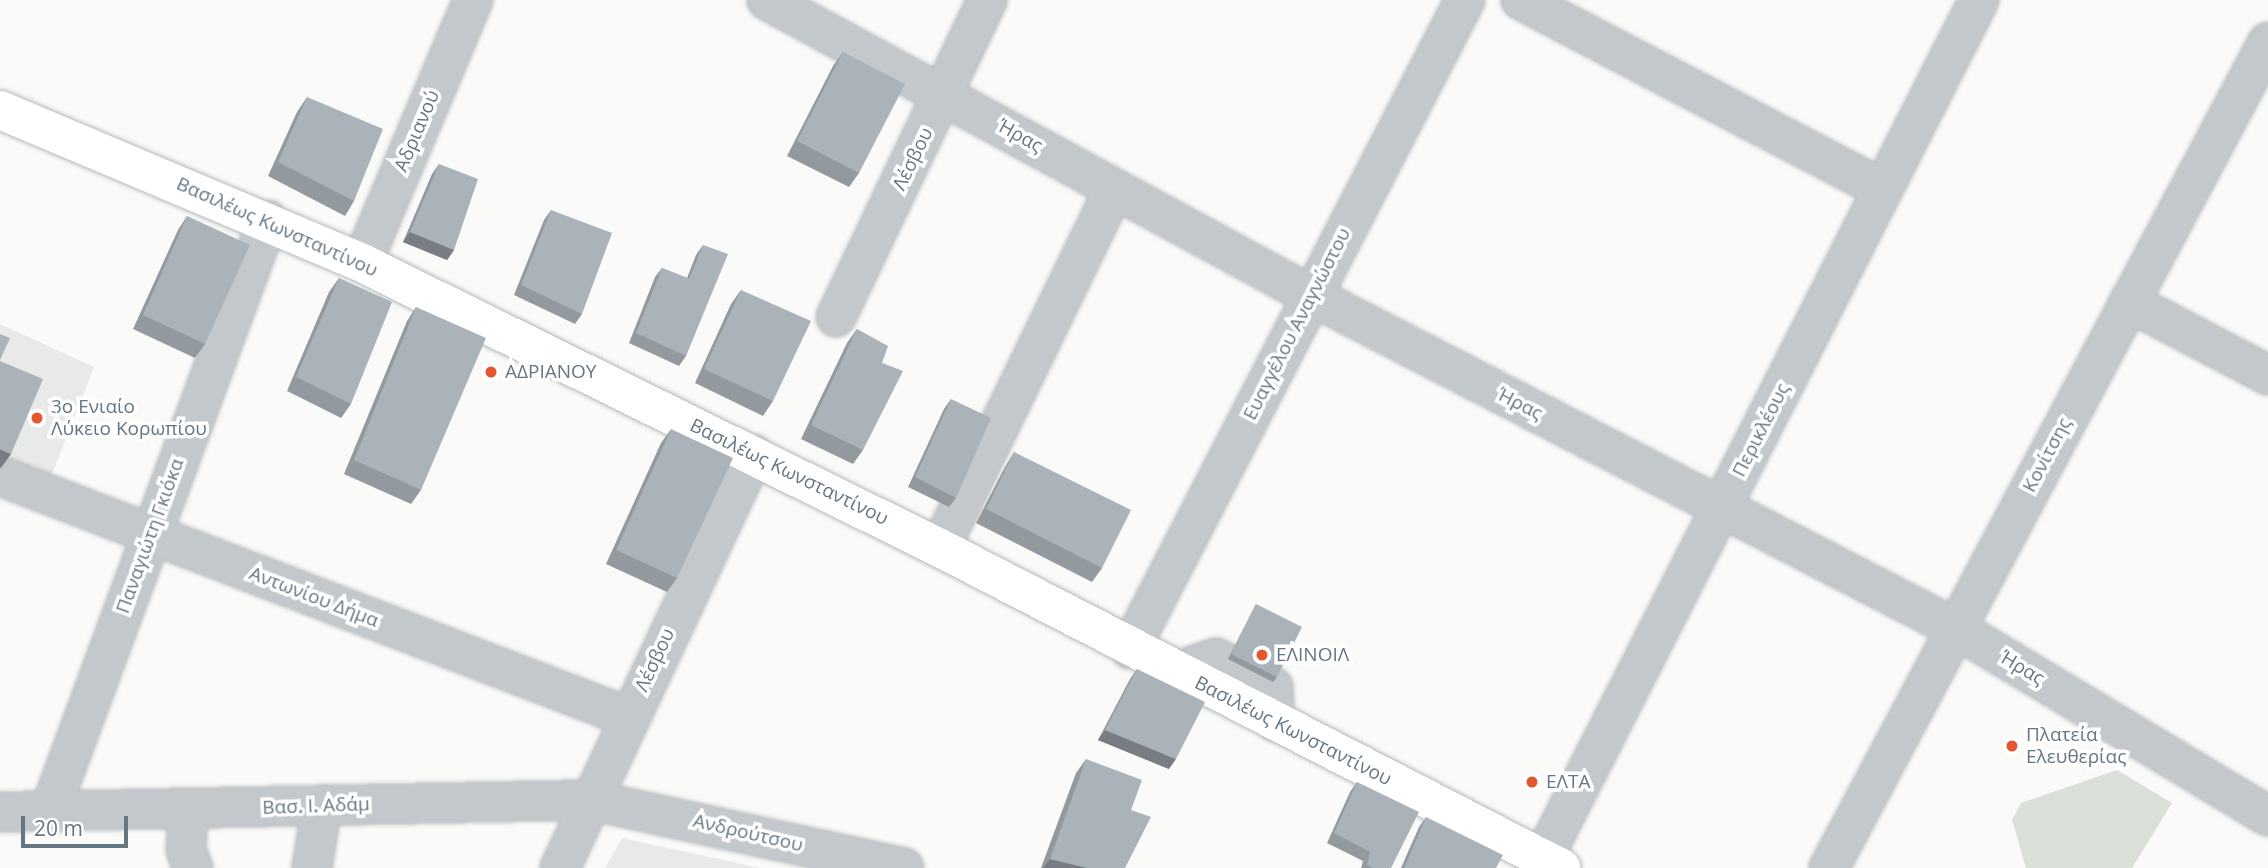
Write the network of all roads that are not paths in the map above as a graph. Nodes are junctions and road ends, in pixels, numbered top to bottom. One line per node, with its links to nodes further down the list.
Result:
1 (473, 0): 13 (street, Αδριανού)
2 (767, 0): 8 (street, Ήρας)
3 (987, 0): 8 (street, Λέσβου)
4 (1465, 0): 14 (street, Ευαγγέλου Αναγνώστου)
5 (1521, 0): 11 (street)
6 (1979, 0): 11 (street, Περικλέους)
7 (2268, 42): 15 (street, Κονίτσης)
8 (944, 94): 10 (street, Ήρας); 16 (street, Λέσβου)
9 (0, 110): 12 (main road, Βασιλέως Κωνσταντίνου)
10 (1115, 189): 14 (street, Ήρας); 22 (street)
11 (1883, 190): 20 (street, Περικλέους)
12 (268, 220): 13 (main road, Βασιλέως Κωνσταντίνου); 21 (street, Παναγιώτη Γκιόκα)
13 (362, 262): 18 (main road, Βασιλέως Κωνσταντίνου)
14 (1312, 296): 20 (street, Ήρας); 24 (street, Ευαγγέλου Αναγνώστου)
15 (2129, 302): 17 (street); 23 (street, Κονίτσης)
16 (836, 317)
17 (2268, 375)
18 (754, 454): 22 (main road, Βασιλέως Κωνσταντίνου); 25 (street, Λέσβου)
19 (0, 476): 21 (street, Αντωνίου Δήμα)
20 (1721, 508): 23 (street, Ήρας); 32 (street, Περικλέους)
21 (150, 534): 25 (street, Αντωνίου Δήμα); 30 (street, Παναγιώτη Γκιόκα)
22 (940, 548): 24 (main road, Βασιλέως Κωνσταντίνου)
23 (1955, 628): 31 (street, Ήρας); 37 (street, Κονίτσης)
24 (1130, 649): 32 (main road, Βασιλέως Κωνσταντίνου)
25 (628, 717): 26 (street, Λέσβου)
26 (590, 800): 27 (street, Βασ. Ι. Αδάμ); 35 (street, Λέσβου); 36 (street, Ανδρούτσου)
27 (322, 805): 29 (street, Βασ. Ι. Αδάμ); 34 (street)
28 (0, 811): 30 (street, Βασ. Ι. Αδάμ)
29 (188, 811): 30 (street, Βασ. Ι. Αδάμ); 33 (street)
30 (49, 813)
31 (2268, 816)
32 (1548, 865)
33 (193, 868)
34 (312, 868)
35 (560, 868)
36 (904, 868)
37 (1829, 868)

